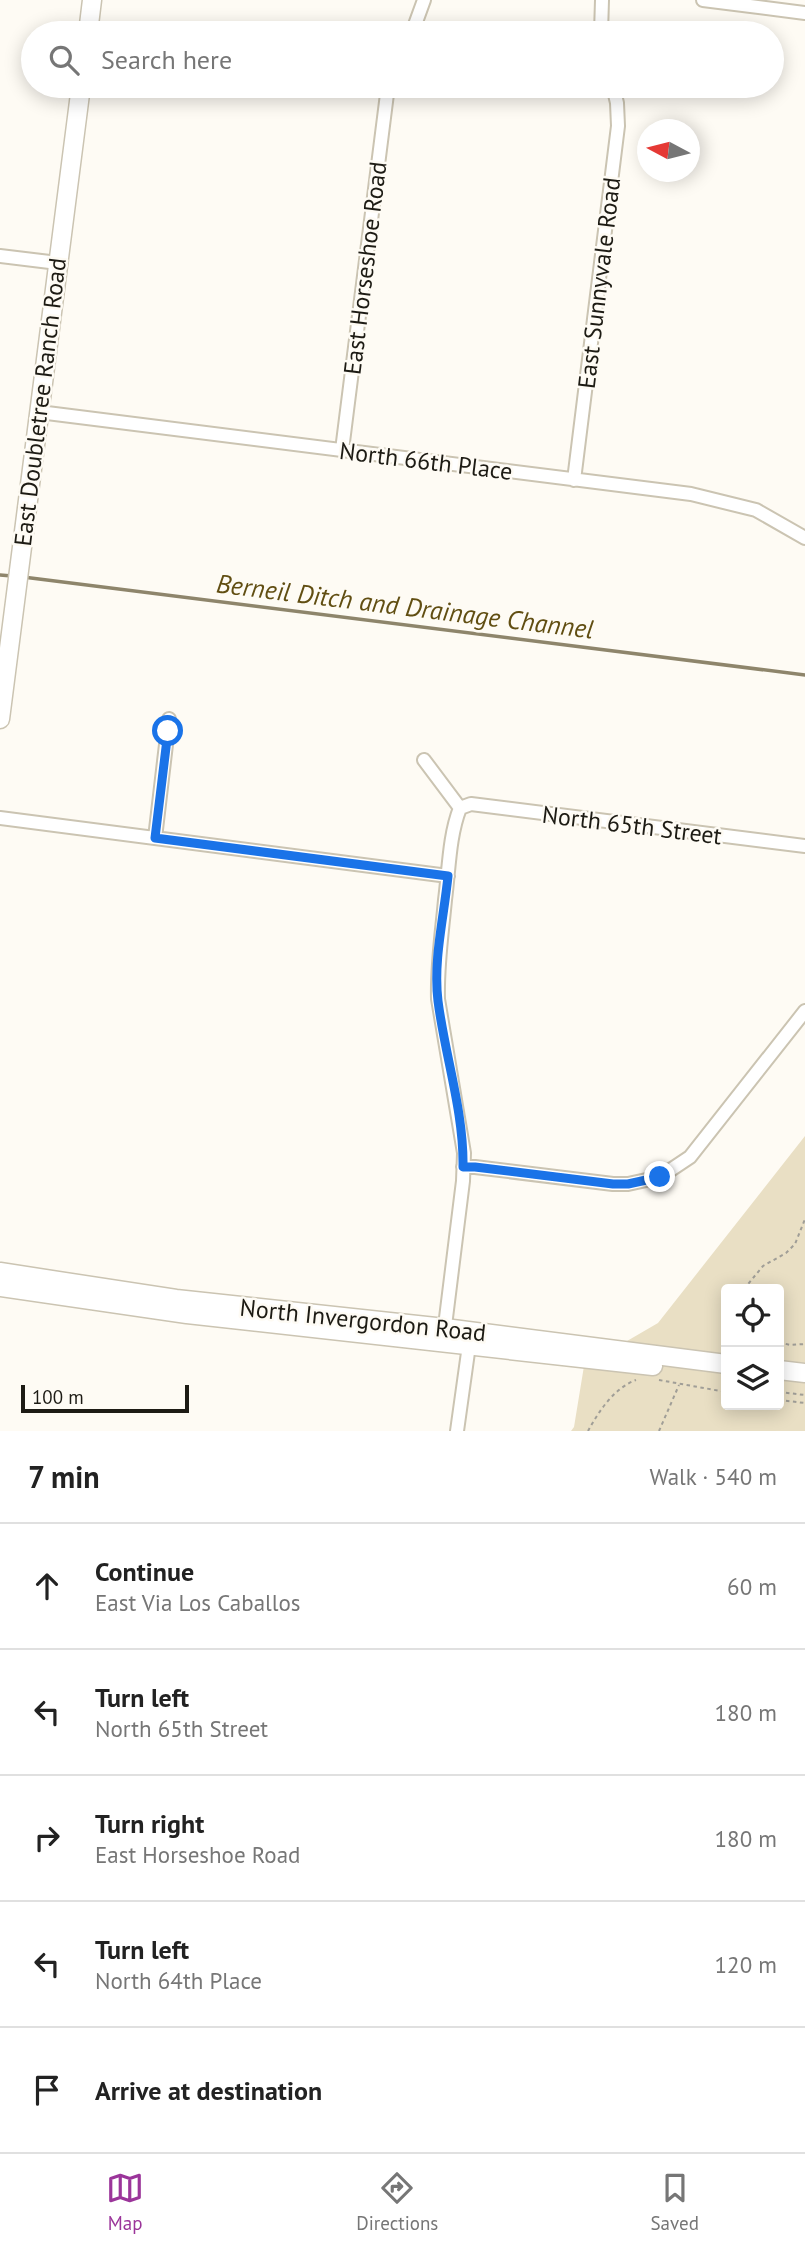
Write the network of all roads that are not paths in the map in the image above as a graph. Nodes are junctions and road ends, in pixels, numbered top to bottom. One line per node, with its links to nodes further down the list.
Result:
1 (92, 0): 6 (street)
2 (424, 0): 7 (street)
3 (602, 0): 8 (street)
4 (703, 0): 5 (street)
5 (805, 13)
6 (89, 21)
7 (416, 21)
8 (601, 21)
9 (79, 98): 13 (street, East Doubletree Ranch Road)
10 (386, 98): 15 (street, East Horseshoe Road)
11 (616, 98): 16 (street, East Sunnyvale Road)
12 (0, 256): 13 (street)
13 (58, 263): 14 (street, East Doubletree Ranch Road)
14 (39, 412): 15 (street, North 66th Place); 18 (street, East Doubletree Ranch Road)
15 (342, 450): 16 (street, North 66th Place)
16 (574, 480): 17 (street, North 66th Place)
17 (805, 538)
18 (0, 719)
19 (169, 719): 23 (street)
20 (424, 760): 21 (street)
21 (460, 808): 24 (street, North 65th Street); 25 (street)
22 (0, 818): 23 (street)
23 (155, 838): 25 (street)
24 (805, 846)
25 (448, 876): 27 (street)
26 (805, 1011): 27 (street)
27 (463, 1167): 31 (street)
28 (0, 1272): 30 (street, North Invergordon Road)
29 (0, 1286): 30 (street, North Invergordon Road)
30 (46, 1286): 31 (street, North Invergordon Road)
31 (444, 1335): 32 (street, North Invergordon Road)
32 (470, 1339): 33 (street, North Invergordon Road); 35 (street, North Invergordon Road); 39 (street)
33 (721, 1364)
34 (784, 1371): 36 (street)
35 (721, 1373)
36 (805, 1373)
37 (784, 1380): 38 (street)
38 (805, 1382)
39 (457, 1431)

